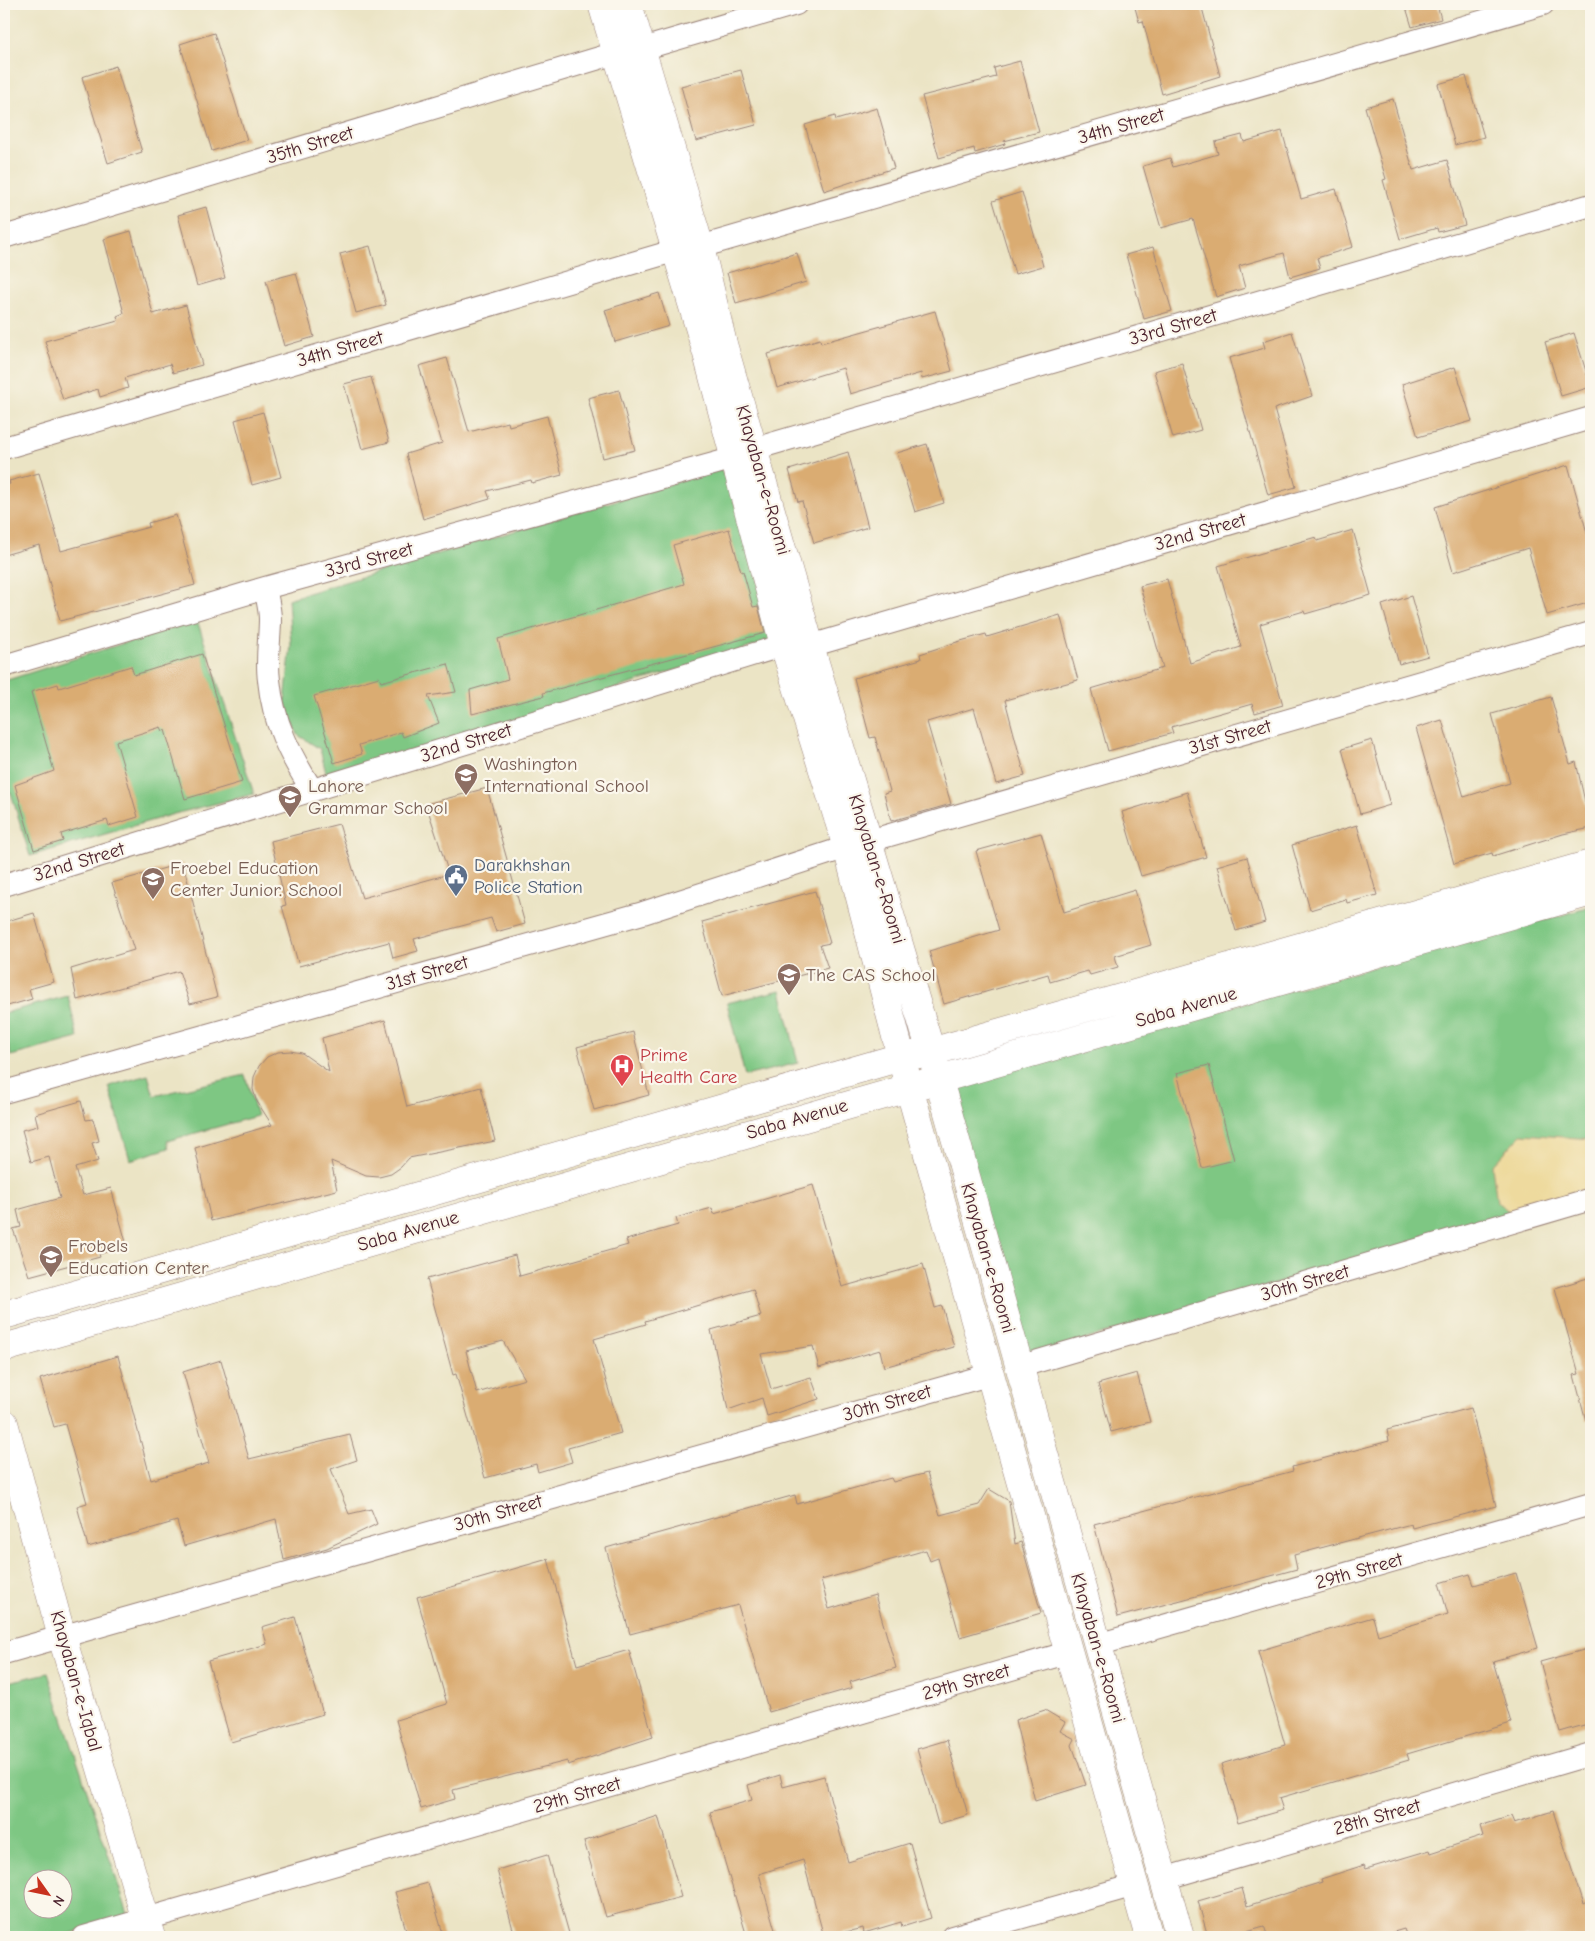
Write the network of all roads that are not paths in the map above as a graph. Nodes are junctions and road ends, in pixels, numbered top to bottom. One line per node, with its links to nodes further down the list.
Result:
1 (602, 4): 5 (street, Khayaban-e-Roomi)
2 (628, 4): 5 (street, Khayaban-e-Roomi)
3 (796, 4): 5 (street, 35th Street)
4 (1543, 4): 8 (street, 34th Street)
5 (629, 51): 7 (street, 35th Street); 8 (street, Khayaban-e-Roomi)
6 (1591, 205): 11 (street, 33rd Street)
7 (4, 237)
8 (688, 249): 10 (street, 34th Street); 11 (street, Khayaban-e-Roomi)
9 (1591, 418): 14 (street, 32nd Street)
10 (4, 448)
11 (744, 454): 12 (street, 33rd Street); 14 (street, Khayaban-e-Roomi)
12 (265, 588): 15 (street, 33rd Street); 16 (street)
13 (1591, 633): 17 (street, 31st Street)
14 (797, 645): 16 (street, 32nd Street); 17 (street, Khayaban-e-Roomi)
15 (4, 666)
16 (312, 790): 19 (street, 32nd Street)
17 (858, 844): 21 (street, Khayaban-e-Roomi); 22 (street, Khayaban-e-Roomi); 25 (street, 31st Street)
18 (1591, 864): 21 (street, Saba Avenue)
19 (4, 885)
20 (1591, 892): 23 (street, Saba Avenue)
21 (931, 1052): 22 (street, Saba Avenue); 23 (street, Khayaban-e-Roomi)
22 (901, 1056): 24 (street, Khayaban-e-Roomi); 27 (street, Saba Avenue)
23 (938, 1078): 24 (street, Saba Avenue); 29 (street, Khayaban-e-Roomi)
24 (909, 1087): 28 (street, Saba Avenue); 30 (street, Khayaban-e-Roomi)
25 (4, 1092)
26 (1591, 1199): 29 (street, 30th Street)
27 (4, 1315)
28 (4, 1348)
29 (1018, 1367): 34 (street, Khayaban-e-Roomi)
30 (992, 1374): 33 (street, 30th Street); 35 (street, Khayaban-e-Roomi)
31 (4, 1423): 33 (street, Khayaban-e-Iqbal)
32 (1591, 1504): 34 (street, 29th Street)
33 (62, 1637): 36 (street, 30th Street); 44 (street, Khayaban-e-Iqbal)
34 (1097, 1645): 37 (street, Khayaban-e-Roomi)
35 (1070, 1652): 39 (street, Khayaban-e-Roomi); 44 (street, 29th Street)
36 (4, 1653)
37 (1125, 1745): 39 (street); 40 (street, Khayaban-e-Roomi)
38 (1591, 1754): 42 (street, 28th Street)
39 (1100, 1757): 41 (street, Khayaban-e-Roomi)
40 (1136, 1784): 41 (street); 42 (street, Khayaban-e-Roomi)
41 (1109, 1791): 43 (street, Khayaban-e-Roomi)
42 (1163, 1879): 48 (street, Khayaban-e-Roomi)
43 (1136, 1885): 46 (street); 47 (street, Khayaban-e-Roomi)
44 (149, 1928): 45 (street, 29th Street)
45 (84, 1937)
46 (952, 1937)
47 (1150, 1937)
48 (1180, 1937)

